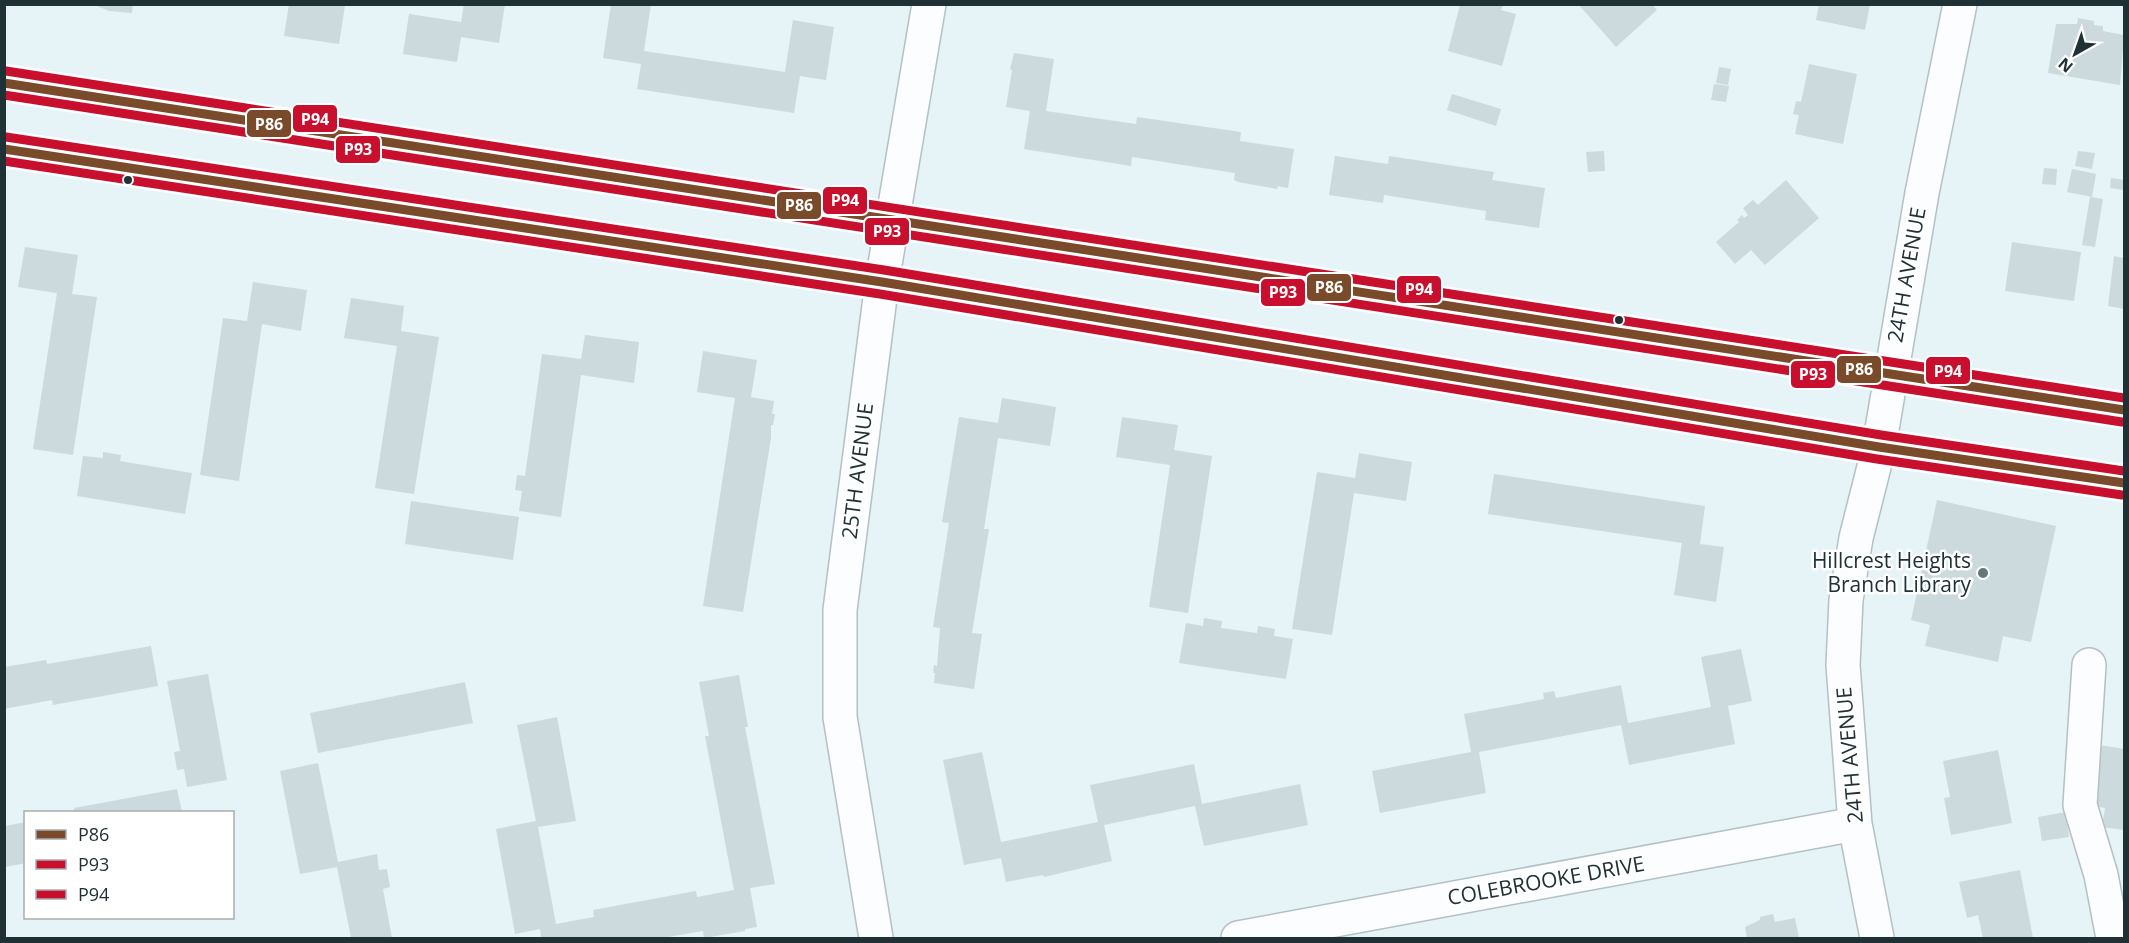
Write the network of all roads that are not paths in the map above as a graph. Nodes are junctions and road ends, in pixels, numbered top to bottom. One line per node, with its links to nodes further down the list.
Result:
1 (930, 4): 5 (street, 25TH AVENUE)
2 (1960, 4): 7 (street, 24TH AVENUE)
3 (4, 83): 5 (main road)
4 (4, 149): 6 (main road)
5 (893, 222): 6 (street, 25TH AVENUE); 7 (main road)
6 (882, 282): 9 (main road); 13 (street, 25TH AVENUE)
7 (1889, 373): 8 (main road); 9 (street, 24TH AVENUE)
8 (2124, 410)
9 (1879, 447): 10 (main road); 12 (street, 24TH AVENUE)
10 (2124, 483)
11 (2089, 665): 16 (street)
12 (1855, 824): 14 (street, COLEBROOKE DRIVE); 15 (street, 24TH AVENUE)
13 (876, 939)
14 (1238, 939)
15 (1877, 939)
16 (2114, 939)

